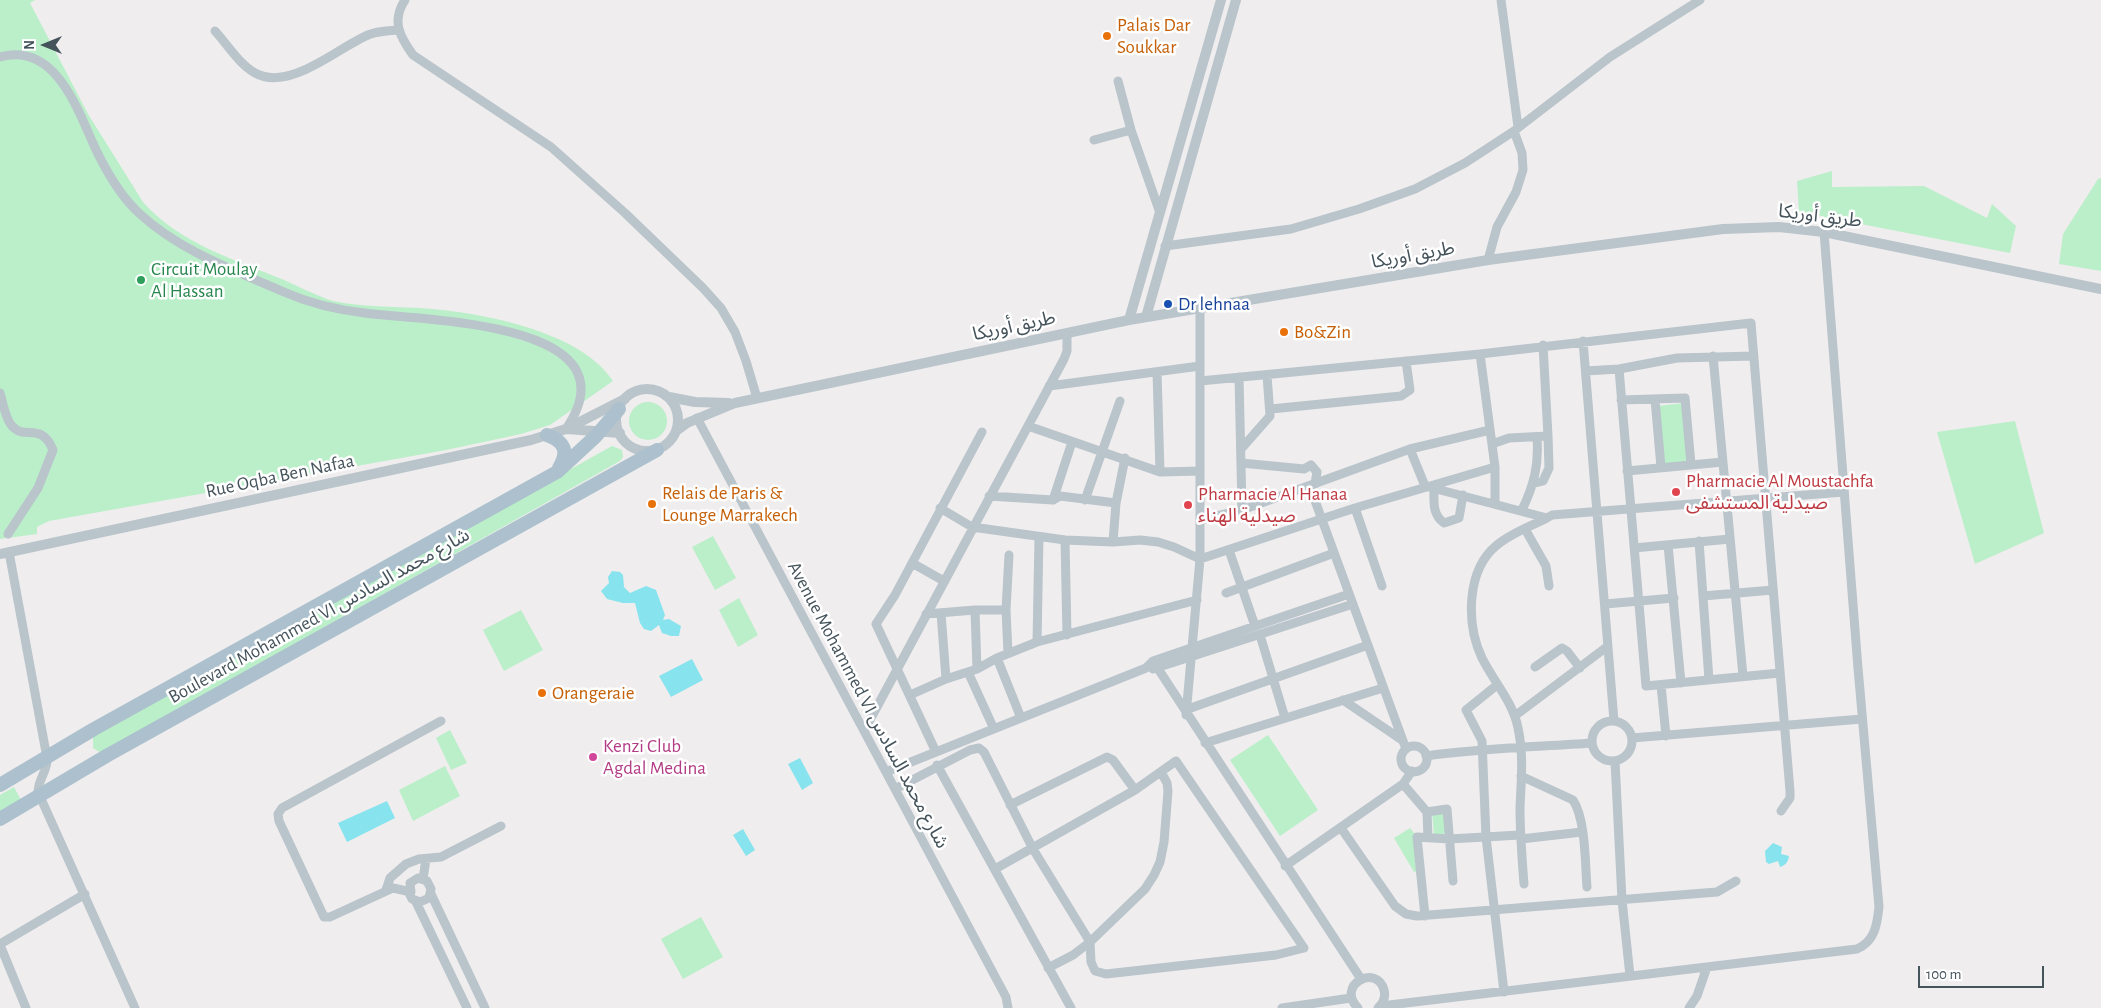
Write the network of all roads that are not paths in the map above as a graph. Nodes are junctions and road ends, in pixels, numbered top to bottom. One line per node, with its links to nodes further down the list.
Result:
1 (405, 0): 6 (street)
2 (1221, 0): 13 (street)
3 (1236, 0): 15 (street)
4 (1502, 0): 10 (street)
5 (1700, 0): 10 (street)
6 (398, 30): 7 (street); 38 (street)
7 (215, 31)
8 (0, 57): 47 (street)
9 (1118, 81): 11 (street)
10 (1516, 129): 15 (street); 16 (street)
11 (1131, 130): 12 (street); 13 (street)
12 (1094, 140)
13 (1159, 210): 20 (street)
14 (1824, 232): 16 (street, طريق أوريكا); 17 (street, طريق أوريكا); 76 (street)
15 (1165, 246): 19 (street)
16 (1488, 260): 18 (street, طريق أوريكا)
17 (2101, 289)
18 (1200, 309): 19 (street, طريق أوريكا); 28 (street)
19 (1146, 317): 20 (street, طريق أوريكا)
20 (1128, 320): 21 (street, طريق أوريكا)
21 (1067, 333): 35 (street); 38 (street, طريق أوريكا)
22 (1583, 340): 23 (street); 26 (street); 30 (street)
23 (1543, 345): 24 (street); 54 (street)
24 (1480, 354): 27 (street); 48 (street)
25 (1713, 356): 26 (street); 29 (street); 63 (street)
26 (1754, 356): 79 (street)
27 (1406, 361): 32 (street); 44 (street)
28 (1200, 366): 31 (street); 34 (street)
29 (1619, 368): 30 (street); 40 (street)
30 (1586, 371): 90 (street)
31 (1157, 372): 35 (street); 71 (street)
32 (1267, 374): 33 (street); 44 (street)
33 (1239, 377): 34 (street); 58 (street)
34 (1200, 382): 68 (street)
35 (1049, 386): 46 (street)
36 (0, 393): 96 (street)
37 (666, 395): 42 (street, طريق أوريكا); 43 (street); 50 (street)
38 (756, 398): 42 (street, طريق أوريكا)
39 (1655, 399): 40 (street); 65 (street); 67 (street)
40 (1621, 400): 69 (street)
41 (1120, 401): 61 (street)
42 (735, 403): 45 (street, طريق أوريكا)
43 (622, 404): 47 (street, Rue Oqba Ben Nafaa); 49 (main road, Boulevard Mohammed VI شارع محمد السادس); 52 (street)
44 (1271, 409): 58 (street)
45 (697, 418): 50 (street, طريق أوريكا); 163 (street, Avenue Mohammed VI شارع محمد السادس)
46 (1028, 426): 56 (street); 78 (street)
47 (566, 429): 49 (street, Rue Oqba Ben Nafaa); 53 (street, Rue Oqba Ben Nafaa)
48 (1490, 430): 57 (street); 60 (street)
49 (600, 431): 52 (street, Rue Oqba Ben Nafaa); 70 (main road, Boulevard Mohammed VI شارع محمد السادس)
50 (676, 431): 59 (street)
51 (982, 432): 85 (street)
52 (620, 433): 59 (street)
53 (547, 435): 70 (main road); 105 (street, Rue Oqba Ben Nafaa)
54 (1548, 436): 55 (street); 72 (street)
55 (1533, 437): 57 (street); 72 (street)
56 (1072, 442): 61 (street); 80 (street)
57 (1492, 444): 66 (street)
58 (1241, 449): 64 (street)
59 (657, 450): 184 (main road, Boulevard Mohammed VI شارع محمد السادس)
60 (1410, 450): 73 (street); 74 (street)
61 (1101, 451): 62 (street); 81 (street)
62 (1125, 458): 71 (street); 83 (street)
63 (1723, 462): 65 (street); 82 (street)
64 (1241, 464): 73 (street); 87 (street)
65 (1690, 464): 67 (street)
66 (1495, 467): 74 (street); 84 (street)
67 (1662, 467): 69 (street)
68 (1200, 470): 71 (street); 93 (street)
69 (1626, 471): 89 (street)
70 (557, 472): 173 (main road, Boulevard Mohammed VI شارع محمد السادس)
71 (1160, 472)
72 (1535, 483): 88 (street)
73 (1313, 486): 87 (street); 92 (street)
74 (1425, 486): 75 (street); 86 (street)
75 (1434, 488): 77 (street); 77 (street)
76 (1844, 492): 79 (street); 158 (street)
77 (1463, 495): 84 (street)
78 (989, 496): 80 (street); 94 (street)
79 (1766, 498): 82 (street); 114 (street)
80 (1053, 500): 81 (street)
81 (1085, 500): 83 (street)
82 (1727, 500): 89 (street); 98 (street)
83 (1116, 503): 101 (street)
84 (1495, 503): 88 (street)
85 (940, 508): 94 (street); 109 (street)
86 (1355, 508): 92 (street); 111 (street)
87 (1242, 510): 93 (street)
88 (1522, 510): 91 (street)
89 (1632, 510): 90 (street); 103 (street)
90 (1597, 512): 91 (street); 123 (street)
91 (1547, 518): 95 (street)
92 (1321, 519): 104 (street); 106 (street)
93 (1200, 520): 108 (street)
94 (972, 527): 97 (street); 110 (street)
95 (1524, 529): 112 (street); 149 (street)
96 (8, 534)
97 (1039, 537): 99 (street); 131 (street)
98 (1730, 538): 100 (street); 116 (street)
99 (1065, 540): 101 (street); 129 (street)
100 (1699, 541): 102 (street); 118 (street)
101 (1113, 542): 108 (street)
102 (1668, 545): 103 (street); 119 (street)
103 (1634, 548): 121 (street)
104 (1229, 550): 108 (street); 113 (street)
105 (5, 553): 173 (street)
106 (1334, 553): 113 (street); 117 (street)
107 (1008, 555): 125 (street)
108 (1200, 559): 120 (street)
109 (912, 563): 110 (street); 141 (street)
110 (944, 581): 127 (street)
111 (1382, 586)
112 (1549, 586)
113 (1242, 588): 115 (street); 128 (street)
114 (1774, 590): 116 (street); 143 (street)
115 (1226, 593)
116 (1735, 593): 118 (street); 144 (street)
117 (1349, 594): 122 (street); 128 (street)
118 (1703, 596): 147 (street)
119 (1674, 598): 121 (street); 148 (street)
120 (1197, 600): 129 (street); 134 (street)
121 (1639, 602): 123 (street); 150 (street)
122 (1352, 604): 130 (street); 132 (street)
123 (1605, 604): 133 (street)
124 (975, 610): 125 (street); 126 (street); 142 (street)
125 (1006, 610): 135 (street)
126 (941, 613): 127 (street); 145 (street)
127 (926, 614): 141 (street)
128 (1255, 626): 134 (street)
129 (1067, 635): 131 (street)
130 (1260, 635): 136 (street); 146 (street)
131 (1038, 642): 135 (street)
132 (1368, 645): 146 (street); 151 (street)
133 (1608, 646): 140 (street); 160 (street)
134 (1194, 647): 136 (street); 138 (street)
135 (1008, 654): 137 (street)
136 (1192, 657): 138 (street); 154 (street)
137 (997, 658): 142 (street); 156 (street)
138 (1155, 665): 154 (street); 156 (street)
139 (1535, 667): 140 (street)
140 (1580, 668): 155 (street)
141 (897, 669): 152 (street); 163 (street)
142 (973, 670): 145 (street); 162 (street)
143 (1780, 673): 144 (street); 161 (street)
144 (1743, 676): 147 (street)
145 (946, 679): 152 (street)
146 (1273, 679): 154 (street); 157 (street)
147 (1709, 680): 148 (street)
148 (1682, 683): 150 (street)
149 (1497, 685): 155 (street); 169 (street)
150 (1661, 685): 164 (street)
151 (1383, 688): 153 (street); 168 (street)
152 (910, 695): 171 (street)
153 (1343, 700): 157 (street); 168 (street)
154 (1187, 712): 166 (street)
155 (1516, 715): 170 (street)
156 (1020, 718): 162 (street)
157 (1285, 718): 166 (street)
158 (1862, 719): 161 (street); 215 (street)
159 (441, 721): 205 (street)
160 (1614, 721): 165 (street); 167 (street)
161 (1785, 726): 164 (street); 186 (street)
162 (994, 729): 171 (street)
163 (864, 731): 177 (street, Avenue Mohammed VI شارع محمد السادس)
164 (1666, 736): 165 (street)
165 (1632, 738): 174 (street)
166 (1205, 742): 198 (street)
167 (1592, 743): 170 (street); 174 (street)
168 (1404, 745): 172 (street); 176 (street)
169 (1482, 748): 170 (street); 172 (street); 193 (street)
170 (1522, 748): 179 (street)
171 (936, 752): 177 (street)
172 (1426, 756): 176 (street)
173 (47, 758): 181 (main road, Boulevard Mohammed VI شارع محمد السادس); 184 (street)
174 (1615, 761): 209 (street)
175 (938, 765): 182 (street); 185 (street); 199 (street)
176 (1412, 771): 180 (street)
177 (886, 772): 182 (street, Avenue Mohammed VI شارع محمد السادس)
178 (1161, 772): 183 (street); 213 (street); 213 (street)
179 (1521, 776): 191 (street); 194 (street)
180 (1403, 784): 187 (street); 190 (street)
181 (0, 785)
182 (894, 789): 228 (street, Avenue Mohammed VI شارع محمد السادس)
183 (1135, 790): 185 (street); 196 (street)
184 (40, 796): 188 (main road, Boulevard Mohammed VI شارع محمد السادس); 207 (street)
185 (1010, 805): 196 (street)
186 (1781, 811)
187 (1428, 812): 192 (street); 195 (street)
188 (0, 819)
189 (501, 826): 197 (street)
190 (1341, 828): 198 (street); 212 (street)
191 (1582, 832): 194 (street); 204 (street)
192 (1428, 836): 195 (street); 212 (street)
193 (1486, 837): 194 (street); 195 (street); 211 (street)
194 (1520, 837): 203 (street)
195 (1449, 839): 201 (street)
196 (1033, 849): 199 (street); 213 (street)
197 (426, 859): 200 (street); 205 (street)
198 (1285, 866): 218 (street)
199 (995, 869): 216 (street)
200 (423, 879): 206 (street); 208 (street)
201 (1453, 881)
202 (1736, 881): 209 (street)
203 (1524, 884)
204 (1587, 887)
205 (386, 890): 206 (street)
206 (410, 892): 210 (street)
207 (85, 894): 214 (street); 225 (street)
208 (431, 894): 210 (street); 219 (street)
209 (1622, 900): 211 (street); 217 (street)
210 (416, 902): 221 (street)
211 (1494, 910): 212 (street); 220 (street)
212 (1424, 916)
213 (1090, 942): 216 (street)
214 (0, 945): 224 (street)
215 (1707, 967): 217 (street); 232 (street)
216 (1048, 968): 229 (street)
217 (1630, 976): 220 (street)
218 (1361, 979): 222 (street); 223 (street)
219 (476, 989): 221 (street); 227 (street)
220 (1504, 992): 223 (street)
221 (462, 996): 226 (street)
222 (1351, 998): 230 (street); 231 (street)
223 (1380, 1007)
224 (26, 1008)
225 (135, 1008)
226 (467, 1008)
227 (486, 1008)
228 (1008, 1008)
229 (1071, 1008)
230 (1282, 1008)
231 (1358, 1008)
232 (1689, 1008)

